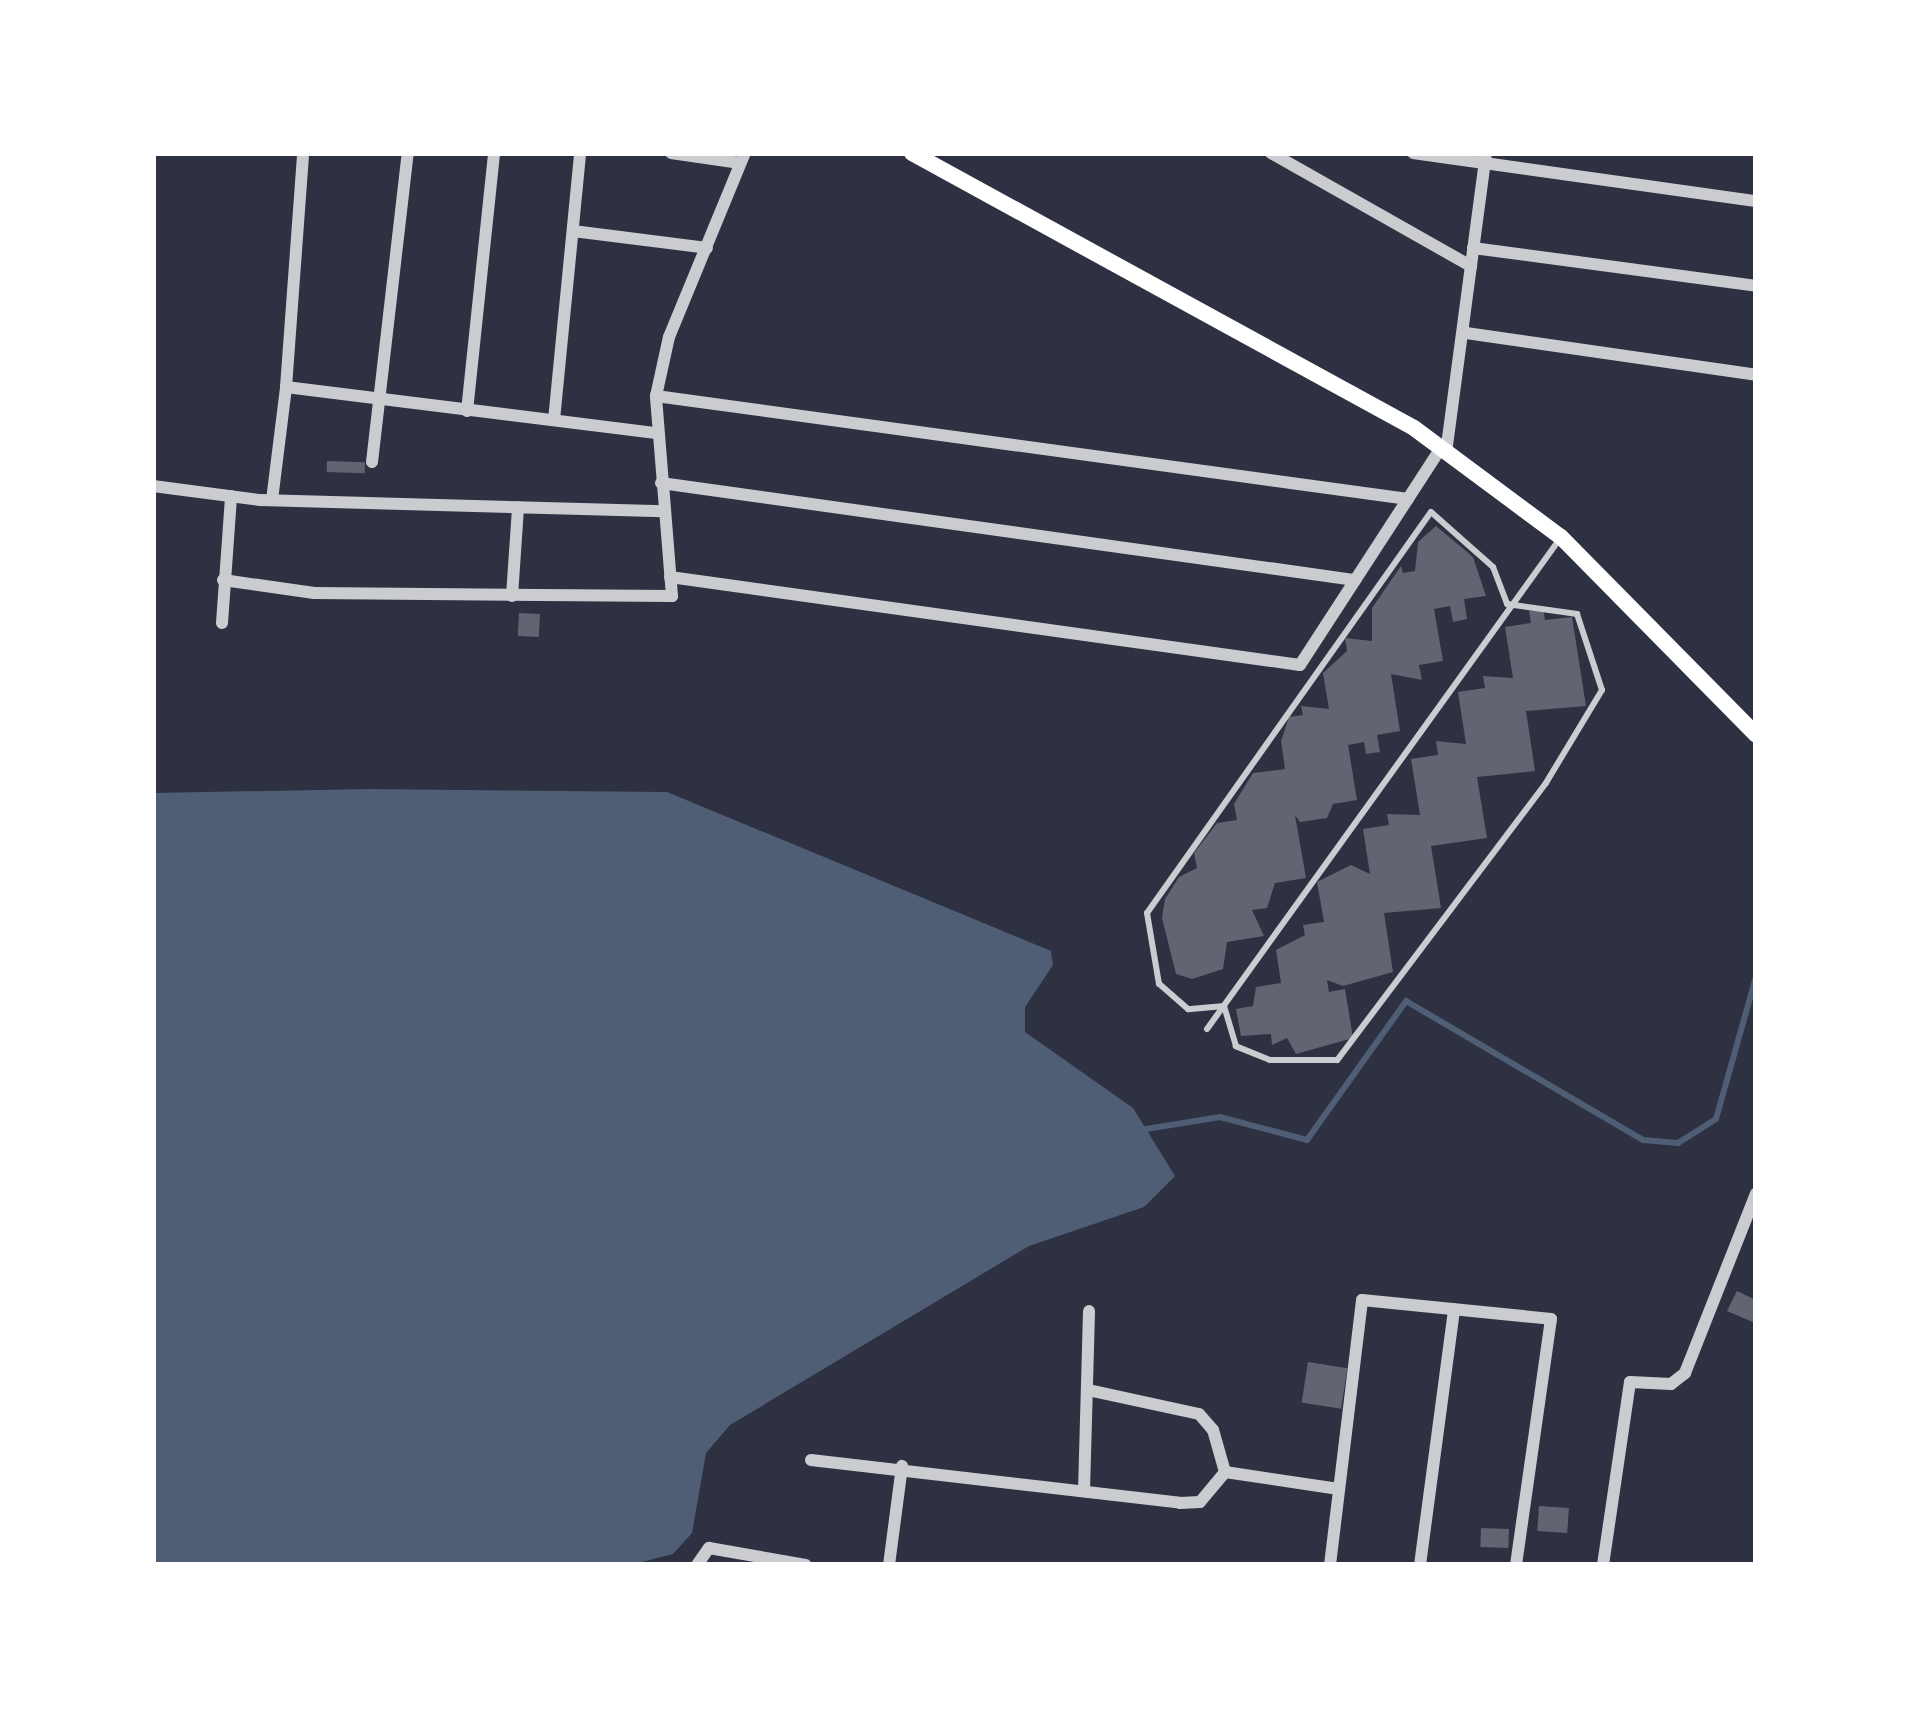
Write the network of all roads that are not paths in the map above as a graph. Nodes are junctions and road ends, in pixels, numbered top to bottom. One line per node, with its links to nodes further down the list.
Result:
1 (303, 153): 19 (street)
2 (408, 153): 21 (street)
3 (494, 153): 22 (street)
4 (580, 153): 12 (street)
5 (671, 153): 9 (street)
6 (912, 153): 25 (main road)
7 (1271, 153): 15 (street)
8 (1412, 153): 10 (street)
9 (743, 158): 13 (street)
10 (1485, 158): 11 (street); 14 (street)
11 (1756, 201)
12 (573, 231): 13 (street); 23 (street)
13 (707, 248): 20 (street)
14 (1473, 248): 15 (street); 16 (street)
15 (1471, 266): 25 (street)
16 (1756, 286)
17 (1466, 333): 18 (street)
18 (1756, 376)
19 (286, 387): 21 (street); 31 (street)
20 (656, 396): 24 (street); 30 (street)
21 (378, 397): 22 (street); 26 (street)
22 (467, 412): 23 (street)
23 (554, 420): 24 (street)
24 (656, 433): 27 (street)
25 (1443, 451): 30 (street); 34 (main road)
26 (372, 462)
27 (662, 483): 33 (street); 37 (street)
28 (153, 486): 29 (street)
29 (231, 496): 31 (street); 36 (street)
30 (1408, 499): 37 (street)
31 (272, 500): 32 (street)
32 (518, 508): 33 (street); 38 (street)
33 (664, 511): 35 (street)
34 (1561, 537): 39 (lane); 41 (main road)
35 (670, 577): 37 (street); 38 (street)
36 (223, 580): 38 (street); 40 (street)
37 (1355, 580)
38 (512, 596)
39 (1508, 604): 42 (lane); 42 (lane); 42 (lane)
40 (222, 623)
41 (1756, 735)
42 (1224, 1006): 43 (lane)
43 (1207, 1029)
44 (1756, 1194): 59 (street)
45 (1454, 1309): 51 (street); 57 (street); 58 (street)
46 (1089, 1311): 47 (street)
47 (1088, 1390): 50 (street); 52 (street)
48 (811, 1460): 49 (street)
49 (902, 1466): 52 (street); 55 (street)
50 (1225, 1472): 51 (street); 52 (street)
51 (1340, 1489): 56 (street)
52 (1084, 1491)
53 (697, 1565): 54 (street)
54 (806, 1565)
55 (889, 1565)
56 (1330, 1565)
57 (1420, 1565)
58 (1516, 1565)
59 (1604, 1565)

